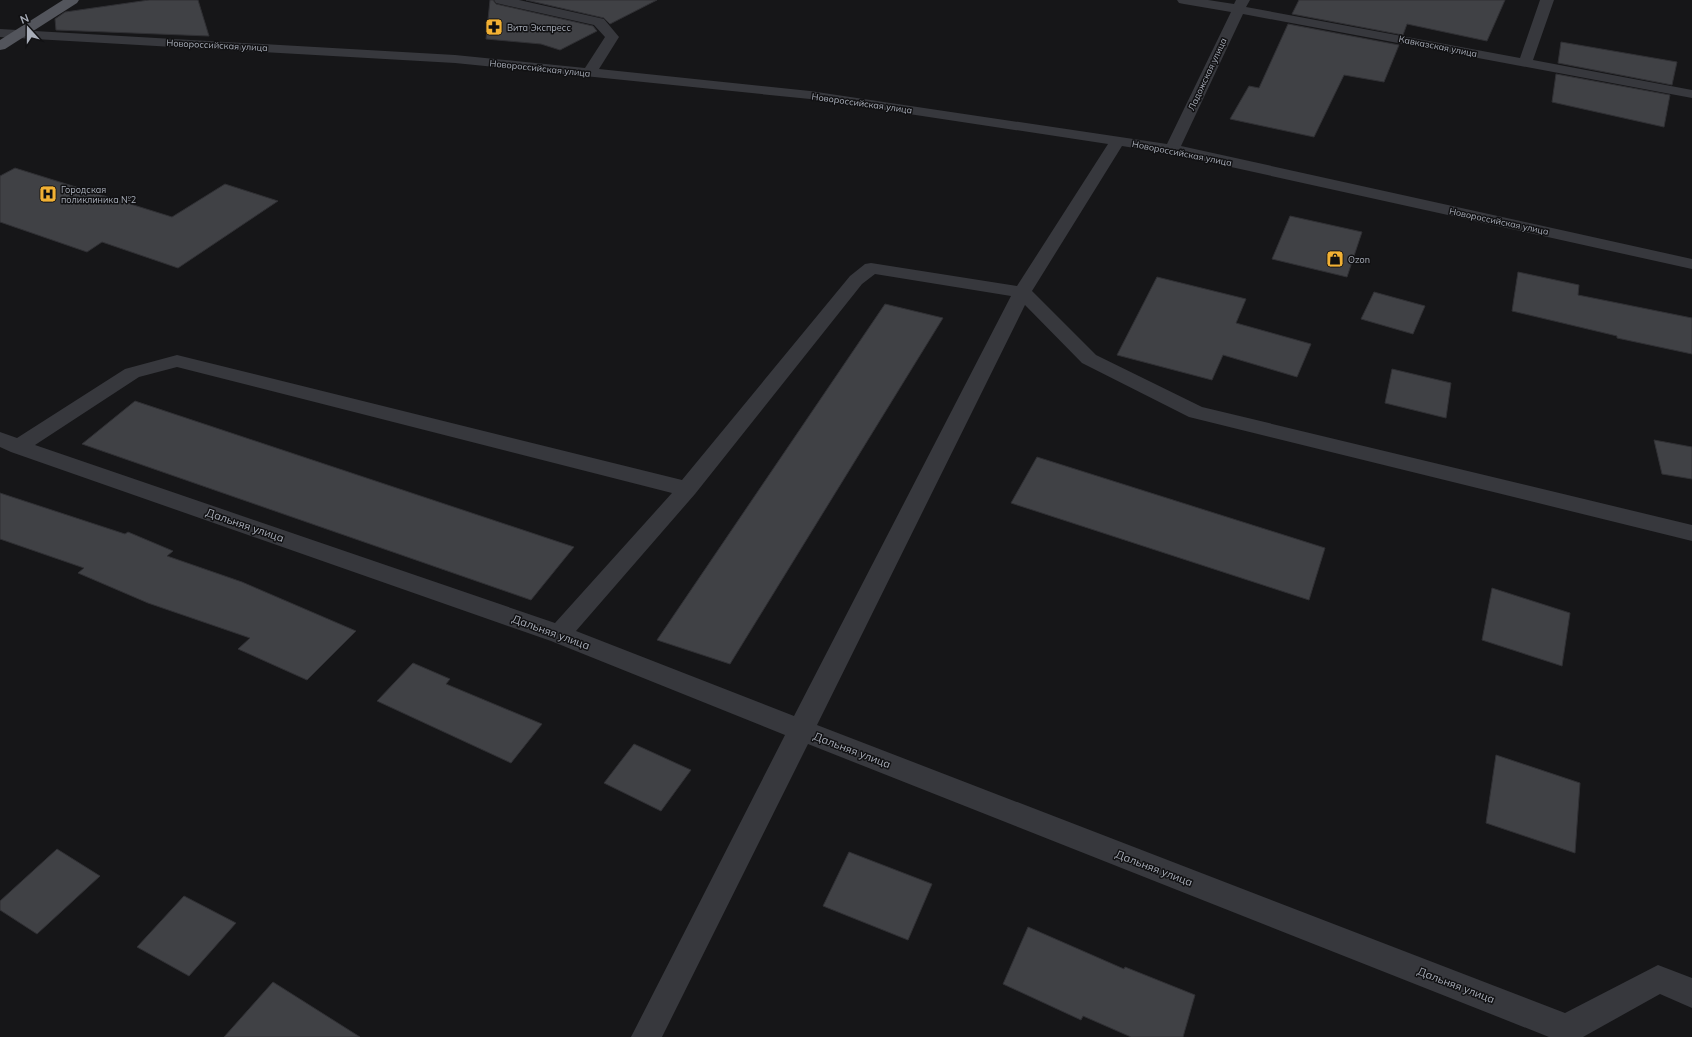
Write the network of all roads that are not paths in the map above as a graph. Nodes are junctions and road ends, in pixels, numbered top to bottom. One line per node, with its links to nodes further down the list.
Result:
1 (72, 0): 7 (main road)
2 (501, 0): 10 (street)
3 (1184, 0): 5 (street, Кавказская улица)
4 (1547, 0): 9 (street)
5 (1241, 4): 9 (street, Кавказская улица); 13 (street, Ладожская улица)
6 (0, 33): 7 (street, Новороссийская улица)
7 (19, 33): 8 (main road); 10 (street, Новороссийская улица)
8 (0, 46)
9 (1525, 63): 11 (street, Кавказская улица)
10 (589, 73): 12 (street, Новороссийская улица)
11 (1692, 94)
12 (1118, 141): 13 (street, Новороссийская улица); 15 (street)
13 (1172, 149): 14 (street, Новороссийская улица)
14 (1692, 264)
15 (1022, 292): 17 (street); 18 (street); 20 (street)
16 (9, 443): 17 (street); 19 (street, Дальняя улица)
17 (687, 489): 19 (street)
18 (1692, 533)
19 (559, 634): 20 (street, Дальняя улица)
20 (801, 730): 21 (street, Дальняя улица); 22 (street)
21 (1692, 993)
22 (646, 1037)

